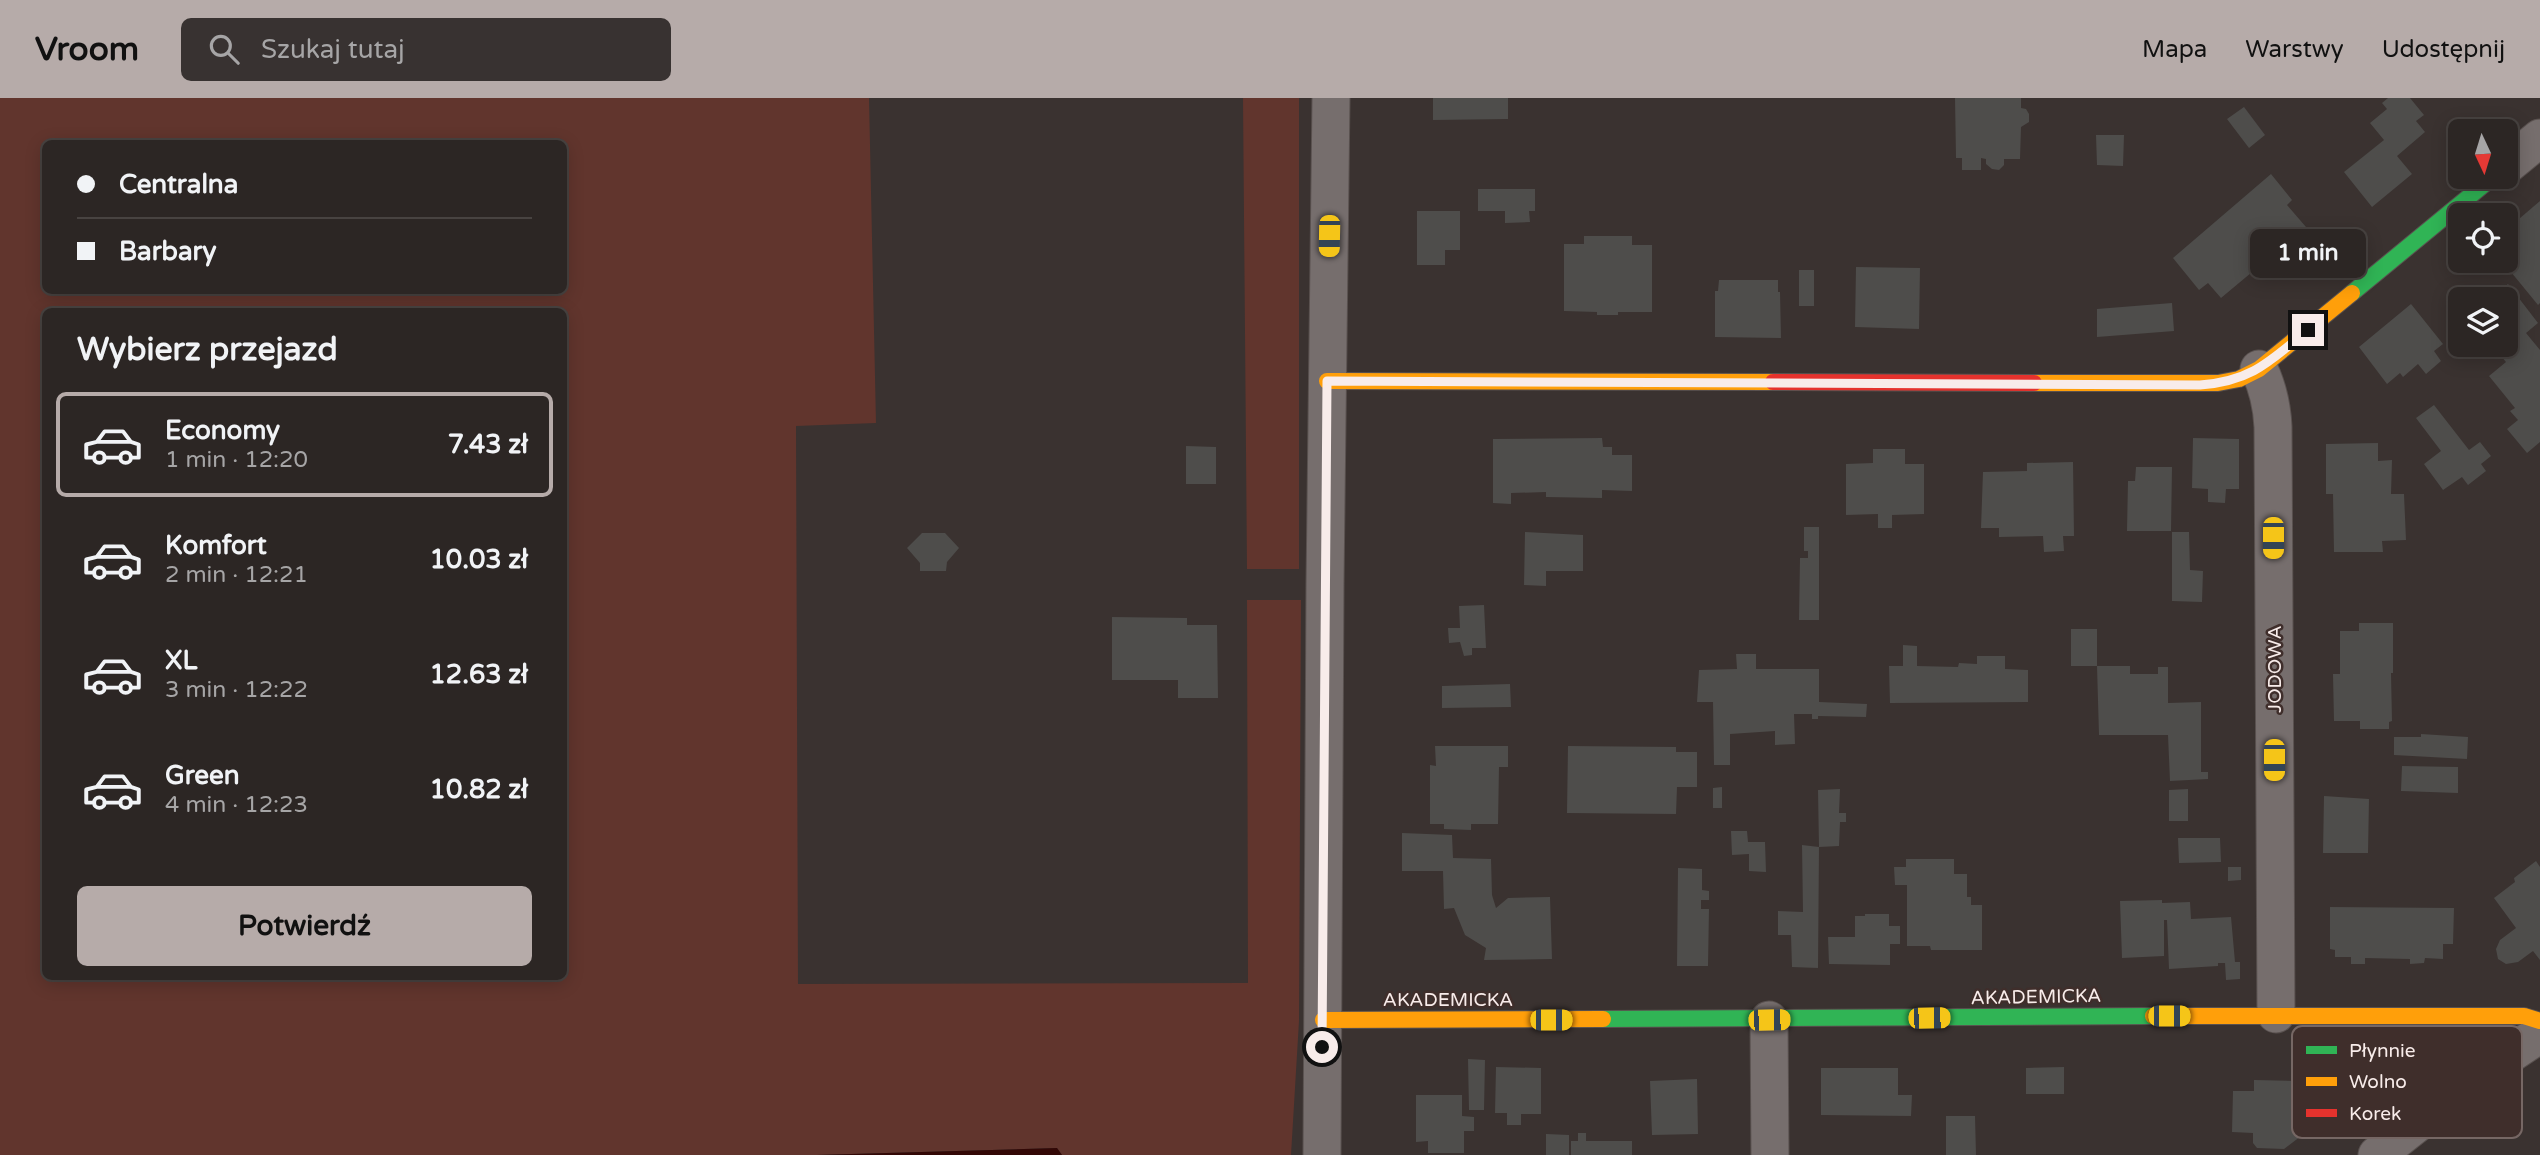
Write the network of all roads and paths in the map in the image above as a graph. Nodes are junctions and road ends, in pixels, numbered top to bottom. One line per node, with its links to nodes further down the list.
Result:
1 (1331, 98): 6 (street)
2 (2540, 138): 3 (street)
3 (2518, 156)
4 (2478, 189): 5 (street)
5 (2259, 369): 6 (street); 7 (street, JODOWA)
6 (1327, 381): 8 (street)
7 (2276, 1014): 9 (street, AKADEMICKA); 10 (street, AKADEMICKA)
8 (1322, 1020): 9 (street, AKADEMICKA); 14 (street)
9 (1769, 1020): 15 (street)
10 (2540, 1020)
11 (2540, 1034): 12 (street)
12 (2522, 1046)
13 (2399, 1138): 16 (street)
14 (1322, 1155)
15 (1770, 1155)
16 (2377, 1155)

